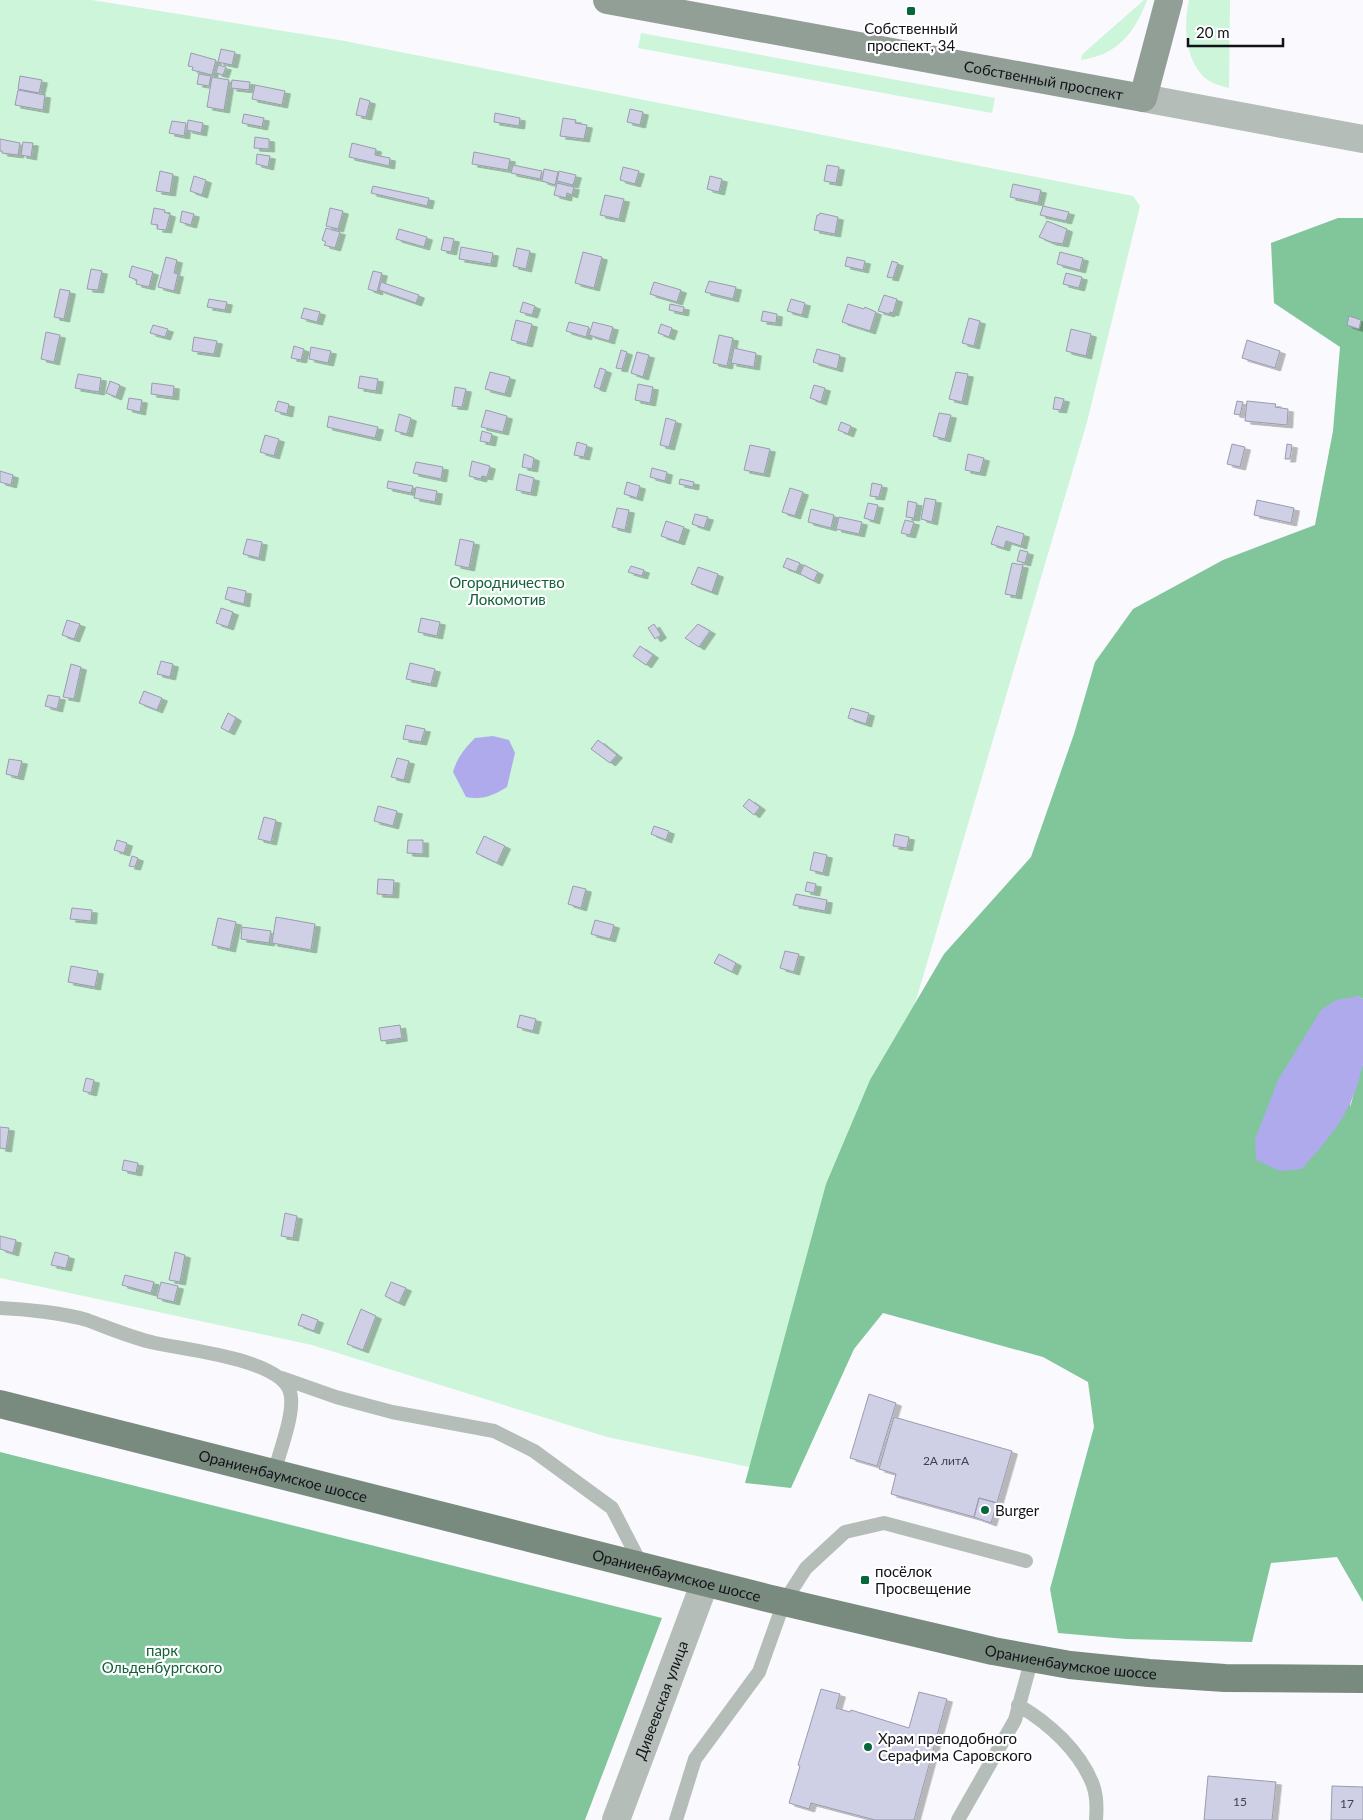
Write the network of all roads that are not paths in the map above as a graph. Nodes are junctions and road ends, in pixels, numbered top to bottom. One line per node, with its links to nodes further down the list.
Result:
1 (607, 0): 3 (street, Собственный проспект)
2 (1169, 0): 3 (street)
3 (1143, 98): 4 (street, Собственный проспект)
4 (1363, 139)
5 (0, 1308): 6 (lane)
6 (282, 1378): 8 (lane); 10 (lane)
7 (0, 1404): 8 (main road, Ораниенбаумское шоссе)
8 (274, 1473): 10 (main road, Ораниенбаумское шоссе)
9 (1026, 1561): 12 (lane)
10 (642, 1566): 11 (main road, Ораниенбаумское шоссе)
11 (705, 1582): 12 (main road, Ораниенбаумское шоссе); 16 (street, Дивеевская улица)
12 (784, 1602): 13 (main road, Ораниенбаумское шоссе); 17 (lane)
13 (1032, 1658): 14 (main road, Ораниенбаумское шоссе); 15 (lane)
14 (1363, 1679)
15 (1018, 1705): 18 (lane); 19 (lane)
16 (616, 1820)
17 (676, 1820)
18 (958, 1820)
19 (1096, 1820)

